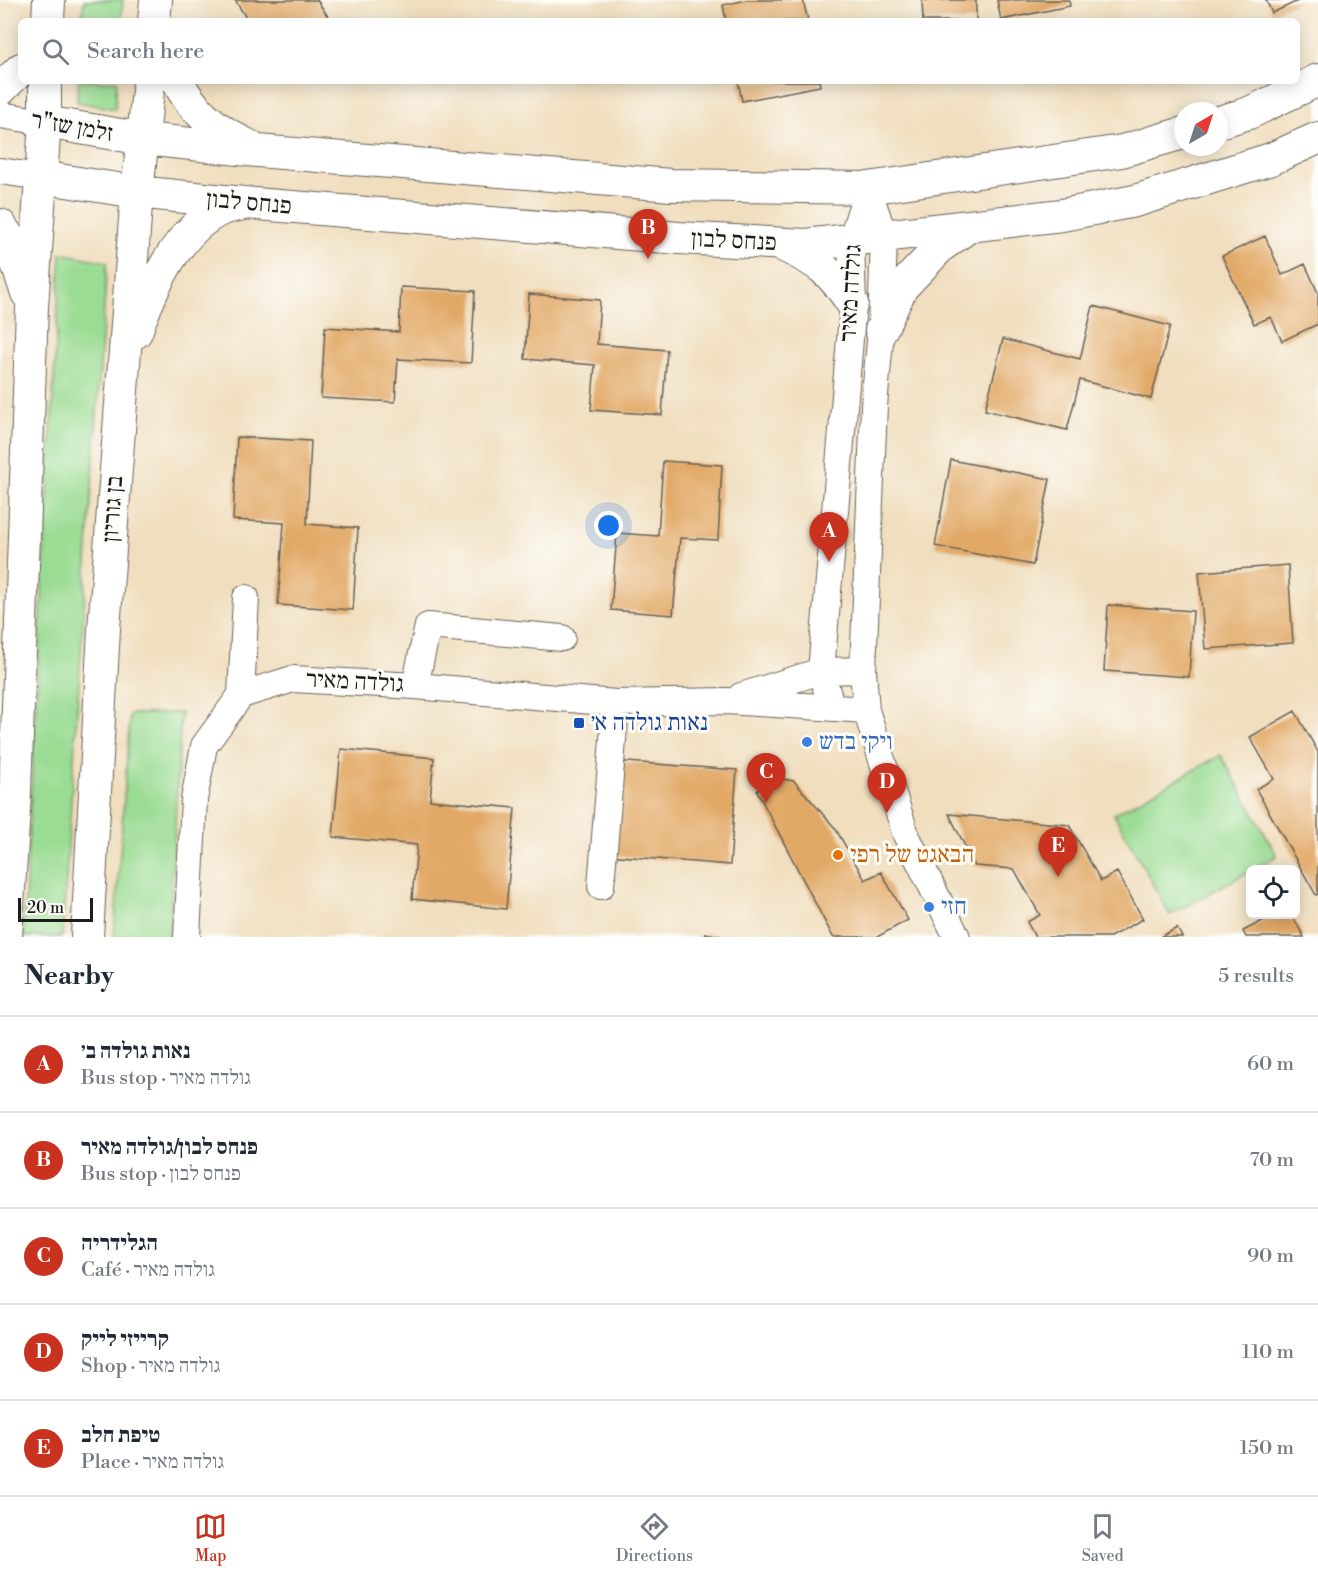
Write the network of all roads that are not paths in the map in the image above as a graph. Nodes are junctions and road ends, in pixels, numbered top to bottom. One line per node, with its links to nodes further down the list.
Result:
1 (156, 0): 2 (main road)
2 (154, 18)
3 (18, 72): 8 (main road)
4 (1318, 80): 10 (main road)
5 (45, 84): 11 (main road)
6 (149, 84): 14 (main road, בן גוריון)
7 (180, 84): 15 (main road)
8 (0, 90)
9 (0, 115): 11 (street, זלמן שז"ר)
10 (1228, 119)
11 (45, 122): 14 (main road, זלמן שז"ר); 17 (main road)
12 (1174, 136): 18 (main road)
13 (1318, 138): 21 (main road, פנחס לבון)
14 (144, 139): 15 (main road); 19 (main road, בן גוריון)
15 (258, 151): 18 (main road)
16 (0, 171): 17 (street)
17 (40, 177): 19 (main road); 27 (main road)
18 (868, 188): 23 (street, גולדה מאיר); 24 (street, גולדה מאיר)
19 (137, 192): 20 (main road, פנחס לבון); 29 (main road, בן גוריון)
20 (244, 203): 25 (main road, פנחס לבון); 29 (main road)
21 (974, 224): 23 (main road, פנחס לבון); 28 (main road)
22 (0, 225): 27 (main road)
23 (884, 236): 24 (main road, פנחס לבון); 28 (street, גולדה מאיר)
24 (851, 241): 25 (main road, פנחס לבון); 26 (street, גולדה מאיר)
25 (777, 243): 26 (main road)
26 (852, 303): 30 (street, גולדה מאיר)
27 (32, 307): 43 (main road)
28 (882, 330): 31 (street, גולדה מאיר)
29 (124, 367): 44 (main road, בן גוריון)
30 (843, 405): 31 (street); 35 (street, גולדה מאיר)
31 (874, 406): 34 (street, גולדה מאיר)
32 (246, 598): 37 (street)
33 (562, 638): 36 (street)
34 (863, 670): 35 (street, גולדה מאיר); 41 (street, גולדה מאיר)
35 (821, 671): 38 (street, גולדה מאיר); 40 (street, גולדה מאיר)
36 (415, 686): 37 (street, גולדה מאיר); 39 (street, גולדה מאיר)
37 (241, 695): 45 (street)
38 (727, 701): 39 (street, גולדה מאיר); 40 (street, גולדה מאיר)
39 (616, 703): 42 (street)
40 (832, 708): 41 (street, גולדה מאיר)
41 (866, 710): 46 (street, גולדה מאיר)
42 (601, 886)
43 (6, 937)
44 (87, 937)
45 (187, 937)
46 (957, 937)

